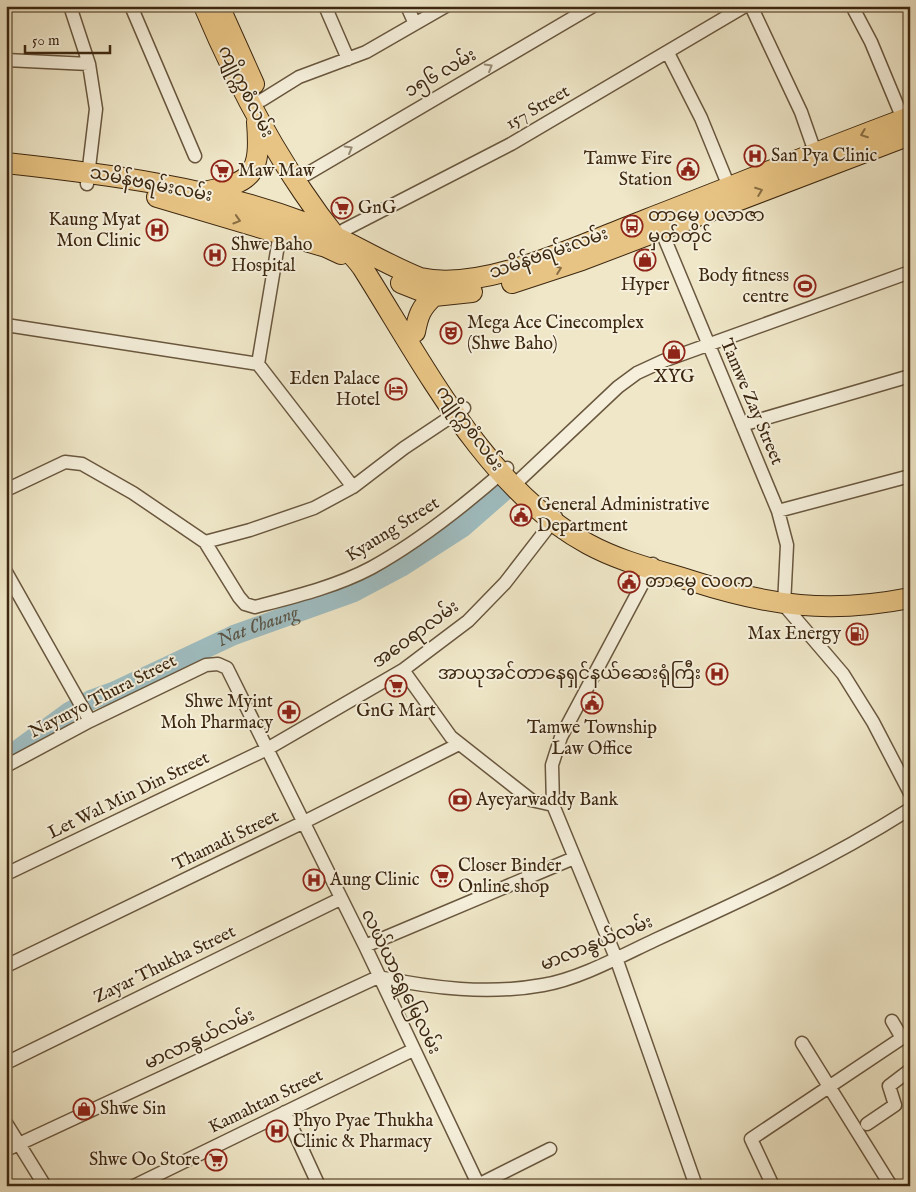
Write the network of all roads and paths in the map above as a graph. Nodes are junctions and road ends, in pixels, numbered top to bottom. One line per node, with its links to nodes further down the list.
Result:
1 (131, 6): 21 (street)
2 (204, 6): 18 (main road, ကျိုက္ကစံလမ်း)
3 (219, 6): 17 (main road, ကျိုက္ကစံလမ်း)
4 (325, 6): 14 (street)
5 (407, 6): 12 (street)
6 (446, 6): 12 (street)
7 (593, 6): 23 (street, ၁၅၆ လမ်း, one-way to 7)
8 (745, 6): 13 (street, 157 Street)
9 (751, 6): 20 (street)
10 (852, 6): 19 (street)
11 (72, 7): 16 (street)
12 (415, 24): 14 (street)
13 (668, 53): 27 (street); 30 (street, 157 Street)
14 (348, 59): 17 (street)
15 (6, 60): 16 (street)
16 (89, 64): 25 (street)
17 (262, 100): 23 (main road, ကျိုက္ကစံလမ်း)
18 (257, 120): 26 (main road); 30 (main road, ကျိုက္ကစံလမ်း)
19 (907, 124): 20 (main road, သမိန်ဗရမ်းလမ်း, one-way to 20); 27 (main road, သမိန်ဗရမ်းလမ်း, one-way to 19)
20 (815, 152): 27 (main road, သမိန်ဗရမ်းလမ်း)
21 (195, 156)
22 (6, 163): 25 (main road, သမိန်ဗရမ်းလမ်း)
23 (306, 174): 30 (main road, ကျိုက္ကစံလမ်း)
24 (6, 177): 25 (main road)
25 (88, 178): 26 (main road, သမိန်ဗရမ်းလမ်း); 29 (main road, သမိန်ဗရမ်းလမ်း, one-way to 29)
26 (199, 193): 30 (main road, သမိန်ဗရမ်းလမ်း)
27 (732, 194): 28 (main road, သမိန်ဗရမ်းလမ်း)
28 (651, 229): 31 (main road, သမိန်ဗရမ်းလမ်း); 34 (main road, သမိန်ဗရမ်းလမ်း, one-way to 28); 37 (street, Tamwe Zay Street)
29 (280, 233): 31 (main road, သမိန်ဗရမ်းလမ်း); 38 (street)
30 (340, 234): 31 (main road, ကျိုက္ကစံလမ်း)
31 (361, 257): 32 (main road, သမိန်ဗရမ်းလမ်း); 40 (main road, ကျိုက္ကစံလမ်း)
32 (378, 272): 34 (main road, သမိန်ဗရမ်းလမ်း); 36 (main road, ကျိုက္ကစံလမ်း)
33 (910, 272): 37 (street, Kyaung Street)
34 (434, 296): 36 (main road)
35 (6, 325): 38 (street)
36 (415, 332): 40 (main road, ကျိုက္ကစံလမ်း)
37 (708, 345): 41 (street, Tamwe Zay Street); 43 (street, Kyaung Street)
38 (258, 364): 44 (street)
39 (910, 376): 41 (street)
40 (460, 411): 43 (main road, ကျိုက္ကစံလမ်း); 44 (street)
41 (742, 425): 46 (street, Tamwe Zay Street)
42 (910, 476): 46 (street)
43 (510, 477): 47 (main road, ကျိုက္ကစံလမ်း); 48 (street, Kyaung Street)
44 (353, 487): 48 (street)
45 (6, 490): 48 (street)
46 (778, 511): 52 (street, Tamwe Zay Street)
47 (555, 518): 49 (main road, ကျိုက္ကစံလမ်း); 55 (street, အဝေရာလမ်း)
48 (205, 542)
49 (652, 566): 52 (main road, ကျိုက္ကစံလမ်း); 61 (street)
50 (6, 572): 56 (street)
51 (910, 587): 52 (main road, ကျိုက္ကစံလမ်း)
52 (784, 598): 53 (main road, ကျိုက္ကစံလမ်း); 60 (street)
53 (910, 598)
54 (218, 664): 56 (street, Naymyo Thura Street); 58 (street, လယ်ယာရွှေမြေလမ်း)
55 (402, 670): 57 (street); 58 (street, အဝေရာလမ်း)
56 (88, 717): 59 (street, Naymyo Thura Street)
57 (458, 744): 61 (street); 63 (street, Thamadi Street)
58 (266, 749): 63 (street, လယ်ယာရွှေမြေလမ်း); 65 (street, Let Wal Min Din Street)
59 (6, 766)
60 (910, 793)
61 (553, 806): 64 (street)
62 (910, 809): 68 (street, မာလာနွယ်လမ်း)
63 (304, 822): 66 (street, လယ်ယာရွှေမြေလမ်း); 69 (street, Thamadi Street)
64 (574, 858): 67 (street); 68 (street)
65 (6, 874)
66 (340, 899): 67 (street, လယ်ယာရွှေမြေလမ်း); 74 (street, Zayar Thukha Street)
67 (365, 946): 70 (street, လယ်ယာရွှေမြေလမ်း)
68 (616, 958): 70 (street, မာလာနွယ်လမ်း); 87 (street)
69 (6, 966)
70 (378, 977): 73 (street, လယ်ယာရွှေမြေလမ်း); 80 (street, မာလာနွယ်လမ်း)
71 (892, 1021): 76 (street)
72 (802, 1043): 76 (street)
73 (413, 1050): 77 (street, Kamahtan Street); 83 (street, လယ်ယာရွှေမြေလမ်း)
74 (6, 1063)
75 (910, 1070): 79 (street)
76 (830, 1088): 88 (street); 89 (street)
77 (285, 1112): 85 (street, Kamahtan Street); 86 (street)
78 (6, 1123): 80 (street)
79 (867, 1124)
80 (19, 1144): 81 (street, မာလာနွယ်လမ်း); 84 (street)
81 (6, 1150)
82 (550, 1150): 83 (street)
83 (478, 1185)
84 (45, 1186)
85 (134, 1186)
86 (319, 1186)
87 (696, 1186)
88 (772, 1186)
89 (891, 1186)

